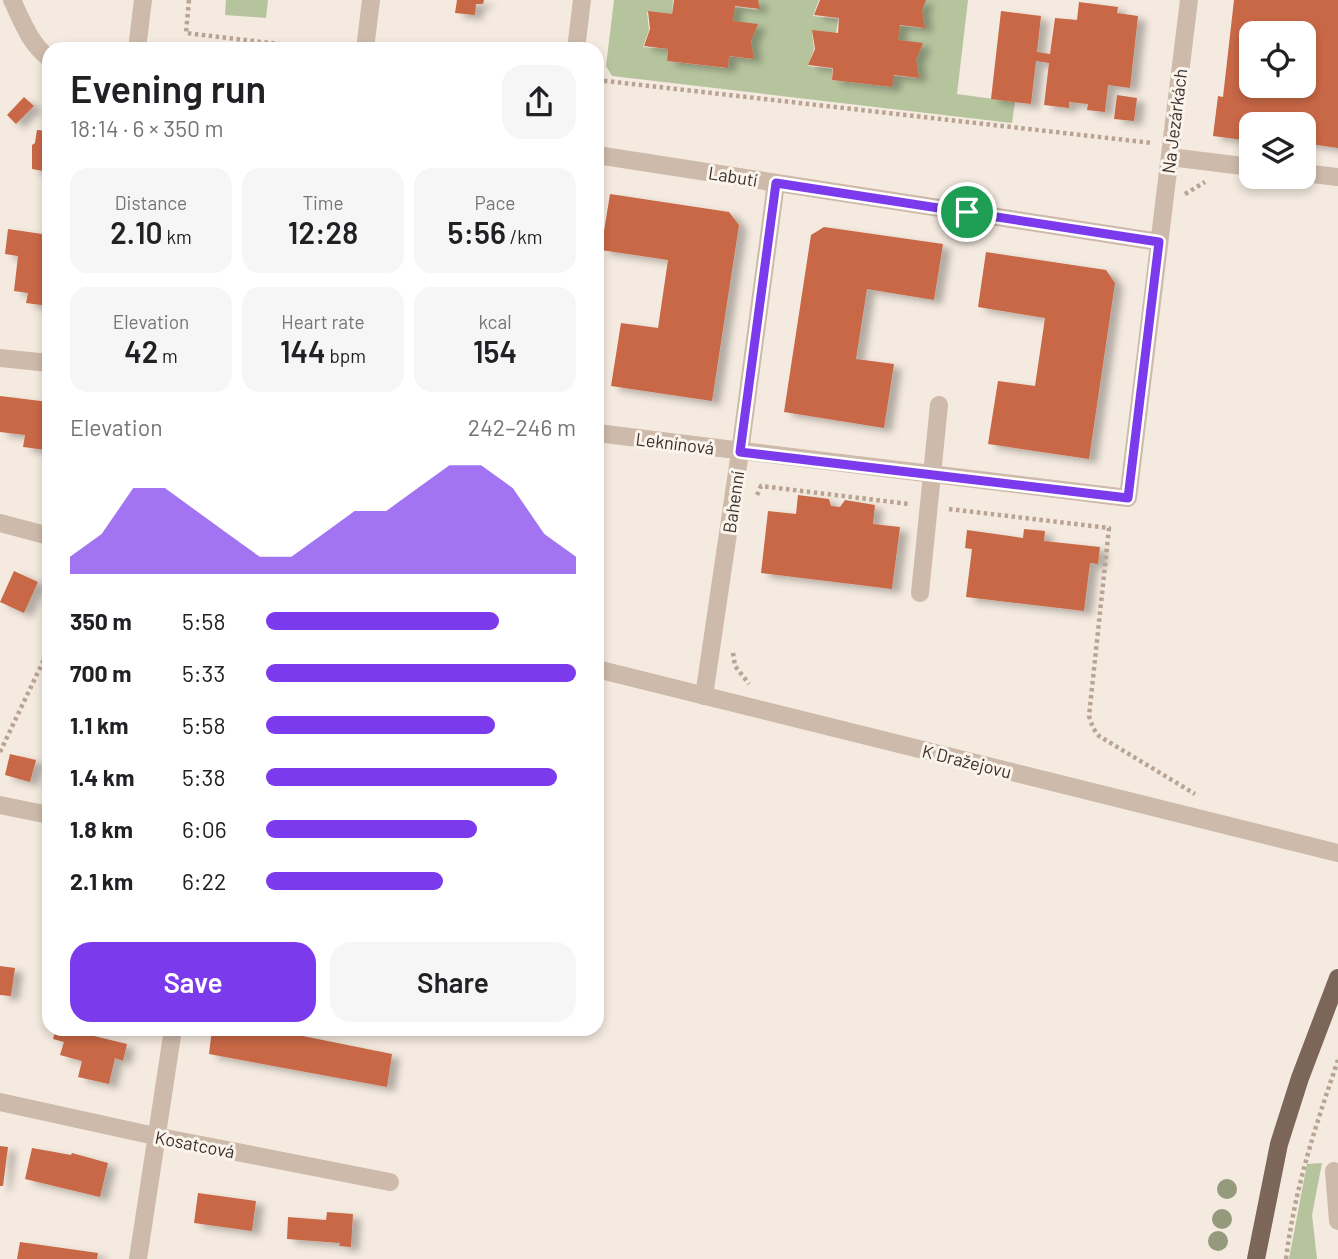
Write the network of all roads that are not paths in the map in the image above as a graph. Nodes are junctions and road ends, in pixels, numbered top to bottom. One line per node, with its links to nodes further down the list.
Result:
1 (12, 0): 10 (street)
2 (150, 0): 6 (street)
3 (371, 0): 8 (street)
4 (583, 0): 9 (street)
5 (1189, 0): 11 (street, Na Jezárkách)
6 (140, 5): 7 (street)
7 (137, 42)
8 (366, 42)
9 (577, 42)
10 (42, 52)
11 (1170, 151): 13 (street); 17 (street, Na Jezárkách)
12 (604, 156): 16 (street, Labutí)
13 (1239, 165)
14 (1316, 174): 15 (street)
15 (1338, 177)
16 (776, 183): 17 (street, Labutí); 22 (street, Bahenní)
17 (1159, 242): 24 (street, Na Jezárkách)
18 (0, 358): 19 (street)
19 (42, 362)
20 (939, 405): 23 (street)
21 (604, 434): 22 (street, Leknínová)
22 (740, 452): 23 (street, Leknínová); 29 (street, Bahenní)
23 (932, 475): 24 (street, Leknínová); 27 (street)
24 (1128, 498)
25 (0, 523): 26 (street)
26 (42, 534)
27 (920, 593)
28 (604, 671): 29 (street, K Dražejovu)
29 (704, 696): 32 (street, K Dražejovu)
30 (0, 804): 31 (street)
31 (42, 813)
32 (1338, 853)
33 (1338, 978): 41 (main road)
34 (172, 1036): 36 (street)
35 (0, 1102): 36 (street, Kosatcová)
36 (155, 1136): 38 (street, Kosatcová); 40 (street)
37 (1334, 1171): 39 (street)
38 (390, 1182)
39 (1338, 1221)
40 (138, 1259)
41 (1256, 1259)

